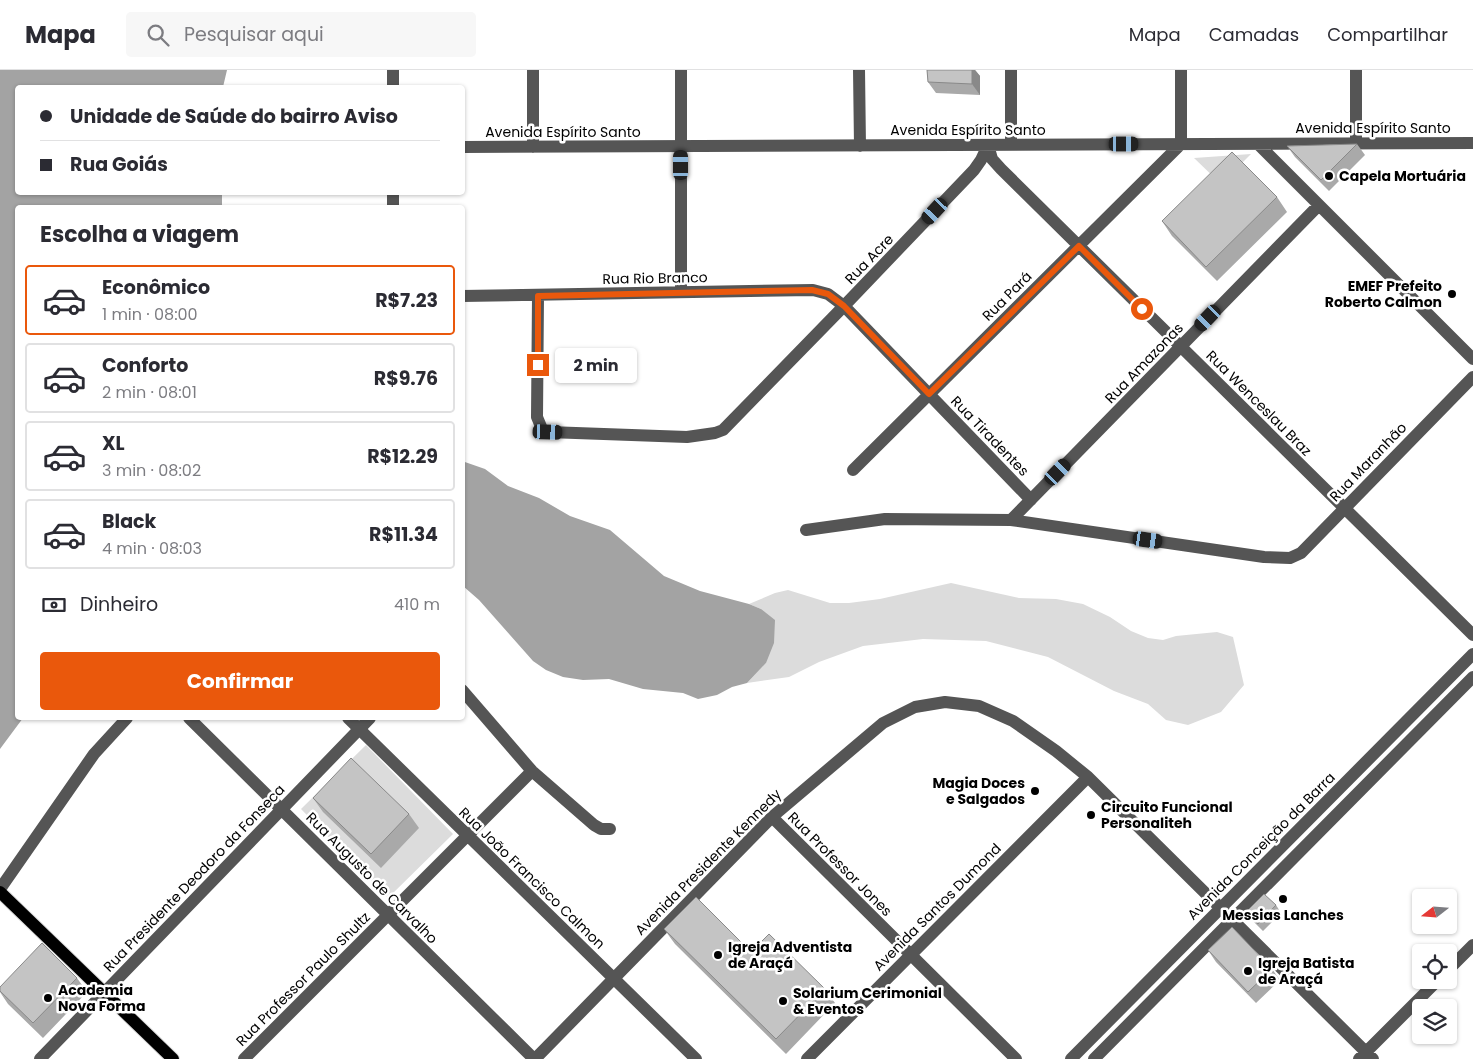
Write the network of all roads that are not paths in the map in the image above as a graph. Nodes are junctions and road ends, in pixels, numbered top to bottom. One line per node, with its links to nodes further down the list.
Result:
1 (394, 70): 8 (street)
2 (533, 70): 19 (street)
3 (681, 70): 16 (street)
4 (859, 70): 17 (street)
5 (1011, 70): 15 (street)
6 (1181, 70): 10 (street)
7 (1356, 70): 13 (street)
8 (393, 85)
9 (1473, 143): 13 (street, Avenida Espírito Santo)
10 (1181, 144): 11 (street, Avenida Espírito Santo); 15 (street, Avenida Espírito Santo); 22 (street, Rua Pará)
11 (1258, 144): 12 (street, Avenida Espírito Santo); 20 (street)
12 (1303, 144): 13 (street, Avenida Espírito Santo); 20 (street)
13 (1356, 144)
14 (988, 145): 15 (street, Avenida Espírito Santo); 17 (street, Avenida Espírito Santo); 22 (street, Rua Wenceslau Braz); 26 (street, Rua Acre)
15 (1011, 145)
16 (681, 146): 17 (street, Avenida Espírito Santo); 19 (street, Avenida Espírito Santo); 23 (street)
17 (860, 146)
18 (465, 147): 19 (street, Avenida Espírito Santo)
19 (533, 147)
20 (1293, 179): 21 (street)
21 (1319, 205): 27 (street, Rua Amazonas); 28 (street)
22 (1079, 246): 27 (street, Rua Wenceslau Braz); 30 (street, Rua Pará)
23 (682, 292): 25 (street, Rua Rio Branco); 26 (street, Rua Rio Branco)
24 (465, 296): 25 (street, Rua Rio Branco)
25 (538, 296): 26 (street, Rua Acre)
26 (844, 306): 30 (street, Rua Tiradentes)
27 (1181, 347): 32 (street, Rua Amazonas); 33 (street, Rua Wenceslau Braz)
28 (1473, 359)
29 (1473, 377): 33 (street, Rua Maranhão)
30 (929, 394): 31 (street, Rua Pará); 32 (street, Rua Tiradentes)
31 (853, 470)
32 (1031, 500): 34 (street, Rua Amazonas)
33 (1344, 508): 34 (street, Rua Maranhão); 36 (street, Rua Wenceslau Braz)
34 (1011, 520): 35 (street)
35 (806, 530)
36 (1473, 635)
37 (1473, 654): 52 (street, Avenida Conceição da Barra)
38 (1473, 677): 54 (street)
39 (465, 693): 45 (street)
40 (124, 720): 51 (street)
41 (191, 720): 47 (street, Rua Augusto de Carvalho)
42 (350, 720): 44 (street, Rua João Francisco Calmon)
43 (368, 720): 44 (street, Rua Presidente Deodoro da Fonseca)
44 (359, 729): 47 (street, Rua Presidente Deodoro da Fonseca); 50 (street, Rua João Francisco Calmon)
45 (532, 771): 49 (street); 50 (street, Rua Professor Paulo Shultz)
46 (1088, 777): 48 (street, Avenida Presidente Kennedy); 52 (street, Avenida Presidente Kennedy); 56 (street, Avenida Santos Dumond)
47 (282, 809): 53 (street, Rua Augusto de Carvalho); 60 (street, Rua Presidente Deodoro da Fonseca)
48 (772, 817): 56 (street, Rua Professor Jones); 58 (street, Avenida Presidente Kennedy)
49 (610, 829)
50 (468, 835): 53 (street, Rua Professor Paulo Shultz); 58 (street, Rua João Francisco Calmon)
51 (0, 890): 60 (main road)
52 (1220, 909): 54 (street, Avenida Presidente Kennedy); 69 (street, Avenida Conceição da Barra)
53 (388, 915): 64 (street, Rua Professor Paulo Shultz); 65 (street, Rua Augusto de Carvalho)
54 (1232, 920): 61 (street, Avenida Presidente Kennedy); 70 (street)
55 (1473, 945): 57 (street)
56 (911, 955): 67 (street, Avenida Santos Dumond); 68 (street, Rua Professor Jones)
57 (1457, 961)
58 (614, 978): 65 (street, Avenida Presidente Kennedy); 66 (street, Rua João Francisco Calmon)
59 (1430, 989): 61 (street)
60 (104, 993): 62 (street, Rua Presidente Deodoro da Fonseca); 63 (main road)
61 (1366, 1057)
62 (40, 1059)
63 (173, 1059)
64 (244, 1059)
65 (534, 1059)
66 (696, 1059)
67 (808, 1059)
68 (1016, 1059)
69 (1070, 1059)
70 (1094, 1059)

